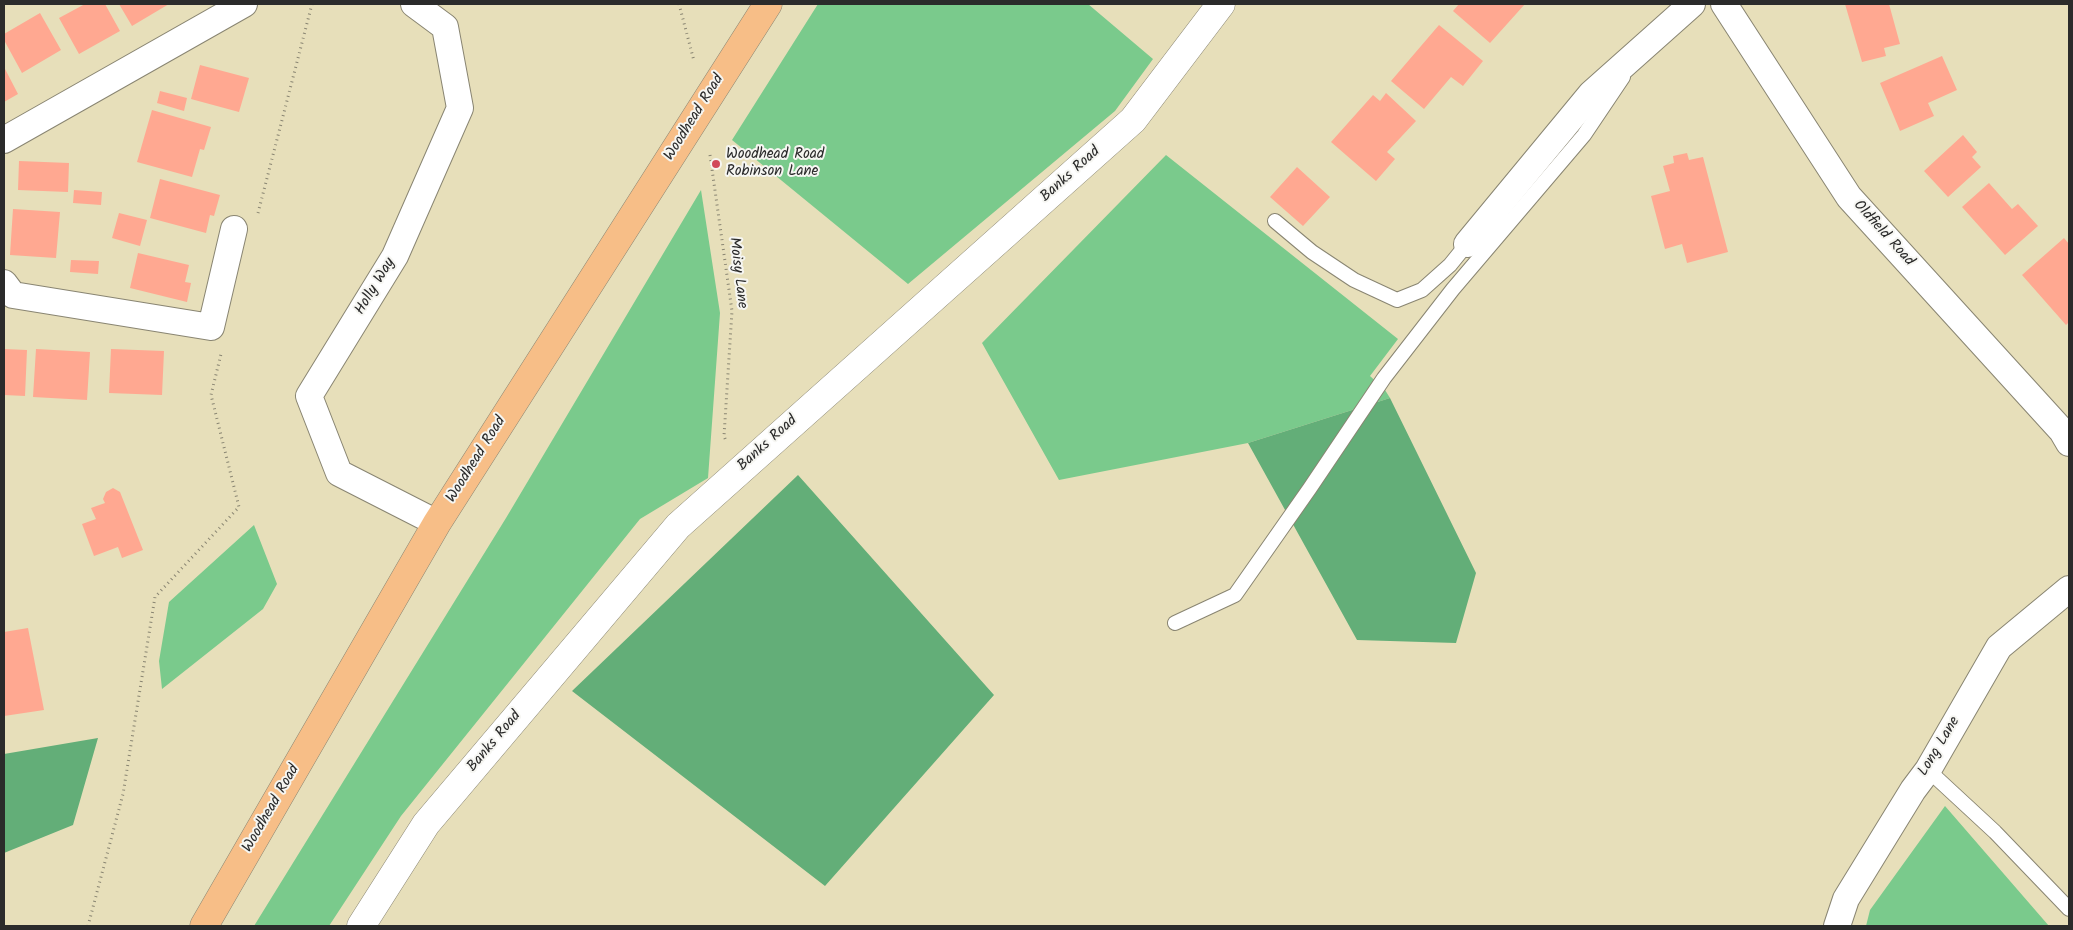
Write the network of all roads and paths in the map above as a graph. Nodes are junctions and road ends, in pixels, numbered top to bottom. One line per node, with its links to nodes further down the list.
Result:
1 (244, 4): 10 (street)
2 (414, 4): 19 (street, Holly Way)
3 (679, 4): 9 (path)
4 (768, 4): 9 (main road, Woodhead Road)
5 (1221, 4): 17 (street, Banks Road)
6 (1692, 4): 8 (street)
7 (1724, 4): 16 (street, Oldfield Road)
8 (1641, 50): 14 (street); 21 (lane)
9 (710, 93): 19 (main road, Woodhead Road)
10 (4, 140)
11 (710, 152): 17 (path, Moisy Lane)
12 (1275, 221): 14 (lane)
13 (234, 229): 15 (street)
14 (1467, 244)
15 (4, 283)
16 (2069, 443)
17 (738, 471): 26 (street, Banks Road)
18 (239, 507): 24 (path)
19 (437, 523): 25 (main road, Woodhead Road)
20 (2069, 589): 22 (street, Long Lane)
21 (1175, 623)
22 (1928, 770): 23 (lane); 27 (street, Long Lane)
23 (2069, 909)
24 (88, 926)
25 (204, 926)
26 (361, 926)
27 (1837, 926)

